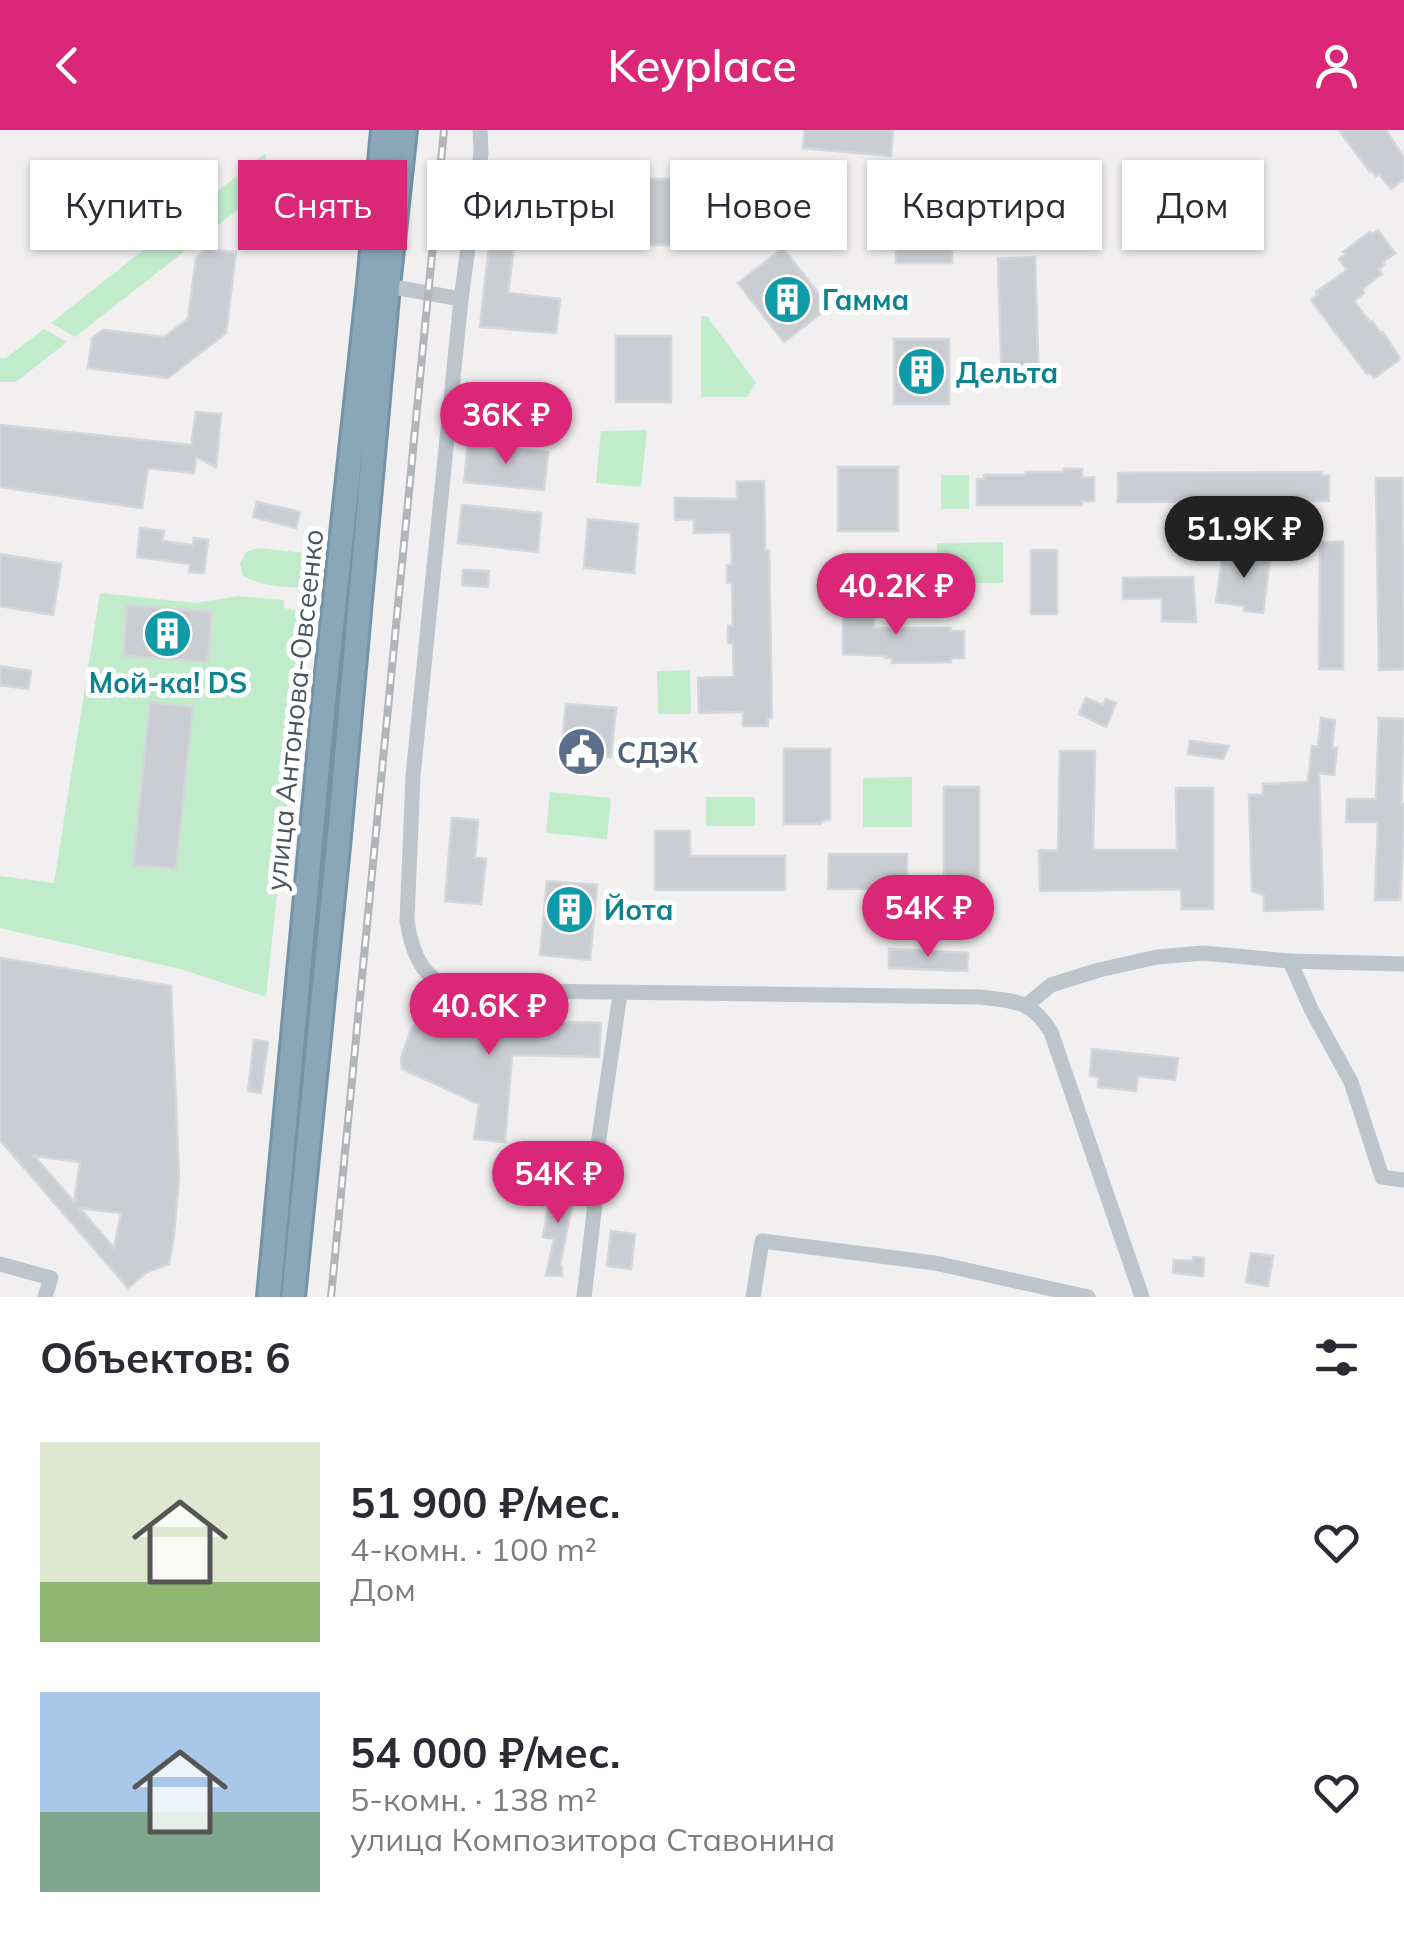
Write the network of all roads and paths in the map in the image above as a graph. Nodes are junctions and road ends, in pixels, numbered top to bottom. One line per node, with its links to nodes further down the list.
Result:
1 (382, 130): 4 (highway, улица Антонова-Овсеенко)
2 (405, 130): 4 (highway, улица Антонова-Овсеенко)
3 (480, 130): 5 (street)
4 (378, 285): 5 (street); 13 (highway, улица Антонова-Овсеенко); 14 (highway, улица Антонова-Овсеенко)
5 (461, 299): 8 (street)
6 (1290, 960): 7 (street); 9 (street); 10 (street)
7 (1404, 964)
8 (620, 994): 9 (street); 15 (street)
9 (1019, 1002): 18 (street)
10 (1404, 1180)
11 (0, 1264): 12 (street)
12 (45, 1297)
13 (269, 1297)
14 (293, 1297)
15 (584, 1297)
16 (752, 1297): 17 (street)
17 (1088, 1297)
18 (1142, 1297)

